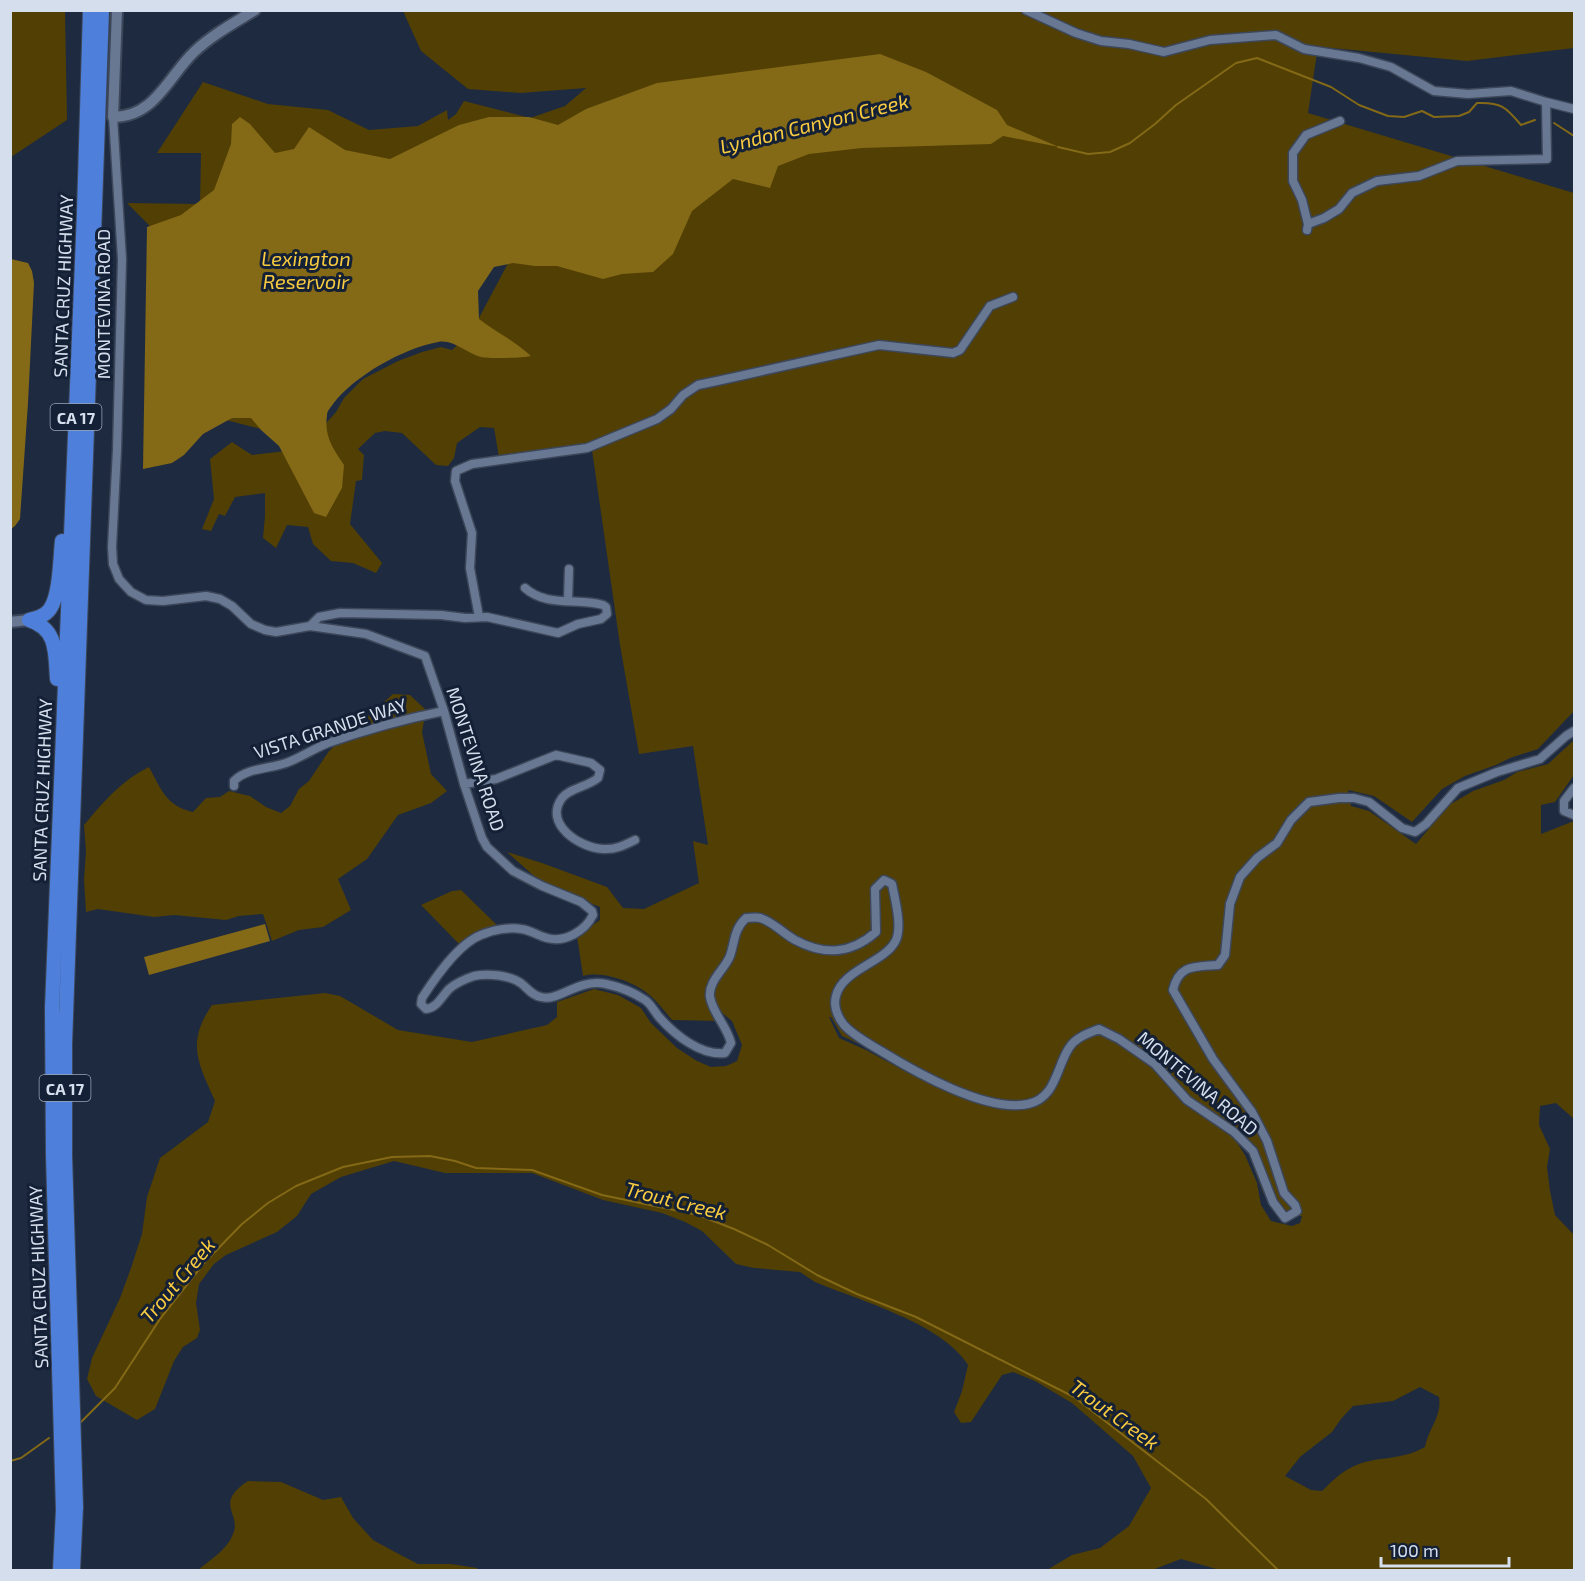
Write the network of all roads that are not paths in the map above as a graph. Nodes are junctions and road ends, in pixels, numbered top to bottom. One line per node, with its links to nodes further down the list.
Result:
1 (90, 10): 11 (highway, SANTA CRUZ HIGHWAY / CA 17)
2 (102, 10): 28 (highway, SANTA CRUZ HIGHWAY / CA 17)
3 (117, 10): 8 (street, MONTEVINA ROAD)
4 (255, 10): 8 (street)
5 (1026, 10): 6 (street)
6 (1546, 102): 7 (street); 9 (street)
7 (1575, 109)
8 (113, 117): 18 (street, MONTEVINA ROAD)
9 (1340, 121)
10 (1013, 297): 15 (street)
11 (75, 437): 16 (highway); 21 (highway, SANTA CRUZ HIGHWAY / CA 17)
12 (569, 569): 14 (street)
13 (525, 588): 14 (street)
14 (568, 600): 15 (street)
15 (479, 616): 18 (street)
16 (29, 620): 17 (street); 21 (highway)
17 (10, 622)
18 (310, 626): 19 (street, MONTEVINA ROAD)
19 (444, 711): 22 (street, MONTEVINA ROAD); 23 (street, VISTA GRANDE WAY)
20 (1575, 731): 22 (street, MONTEVINA ROAD)
21 (62, 750): 27 (highway, SANTA CRUZ HIGHWAY / CA 17)
22 (464, 784): 26 (street)
23 (234, 786)
24 (1575, 788): 25 (street)
25 (1575, 816)
26 (635, 840)
27 (60, 1570)
28 (73, 1570)

